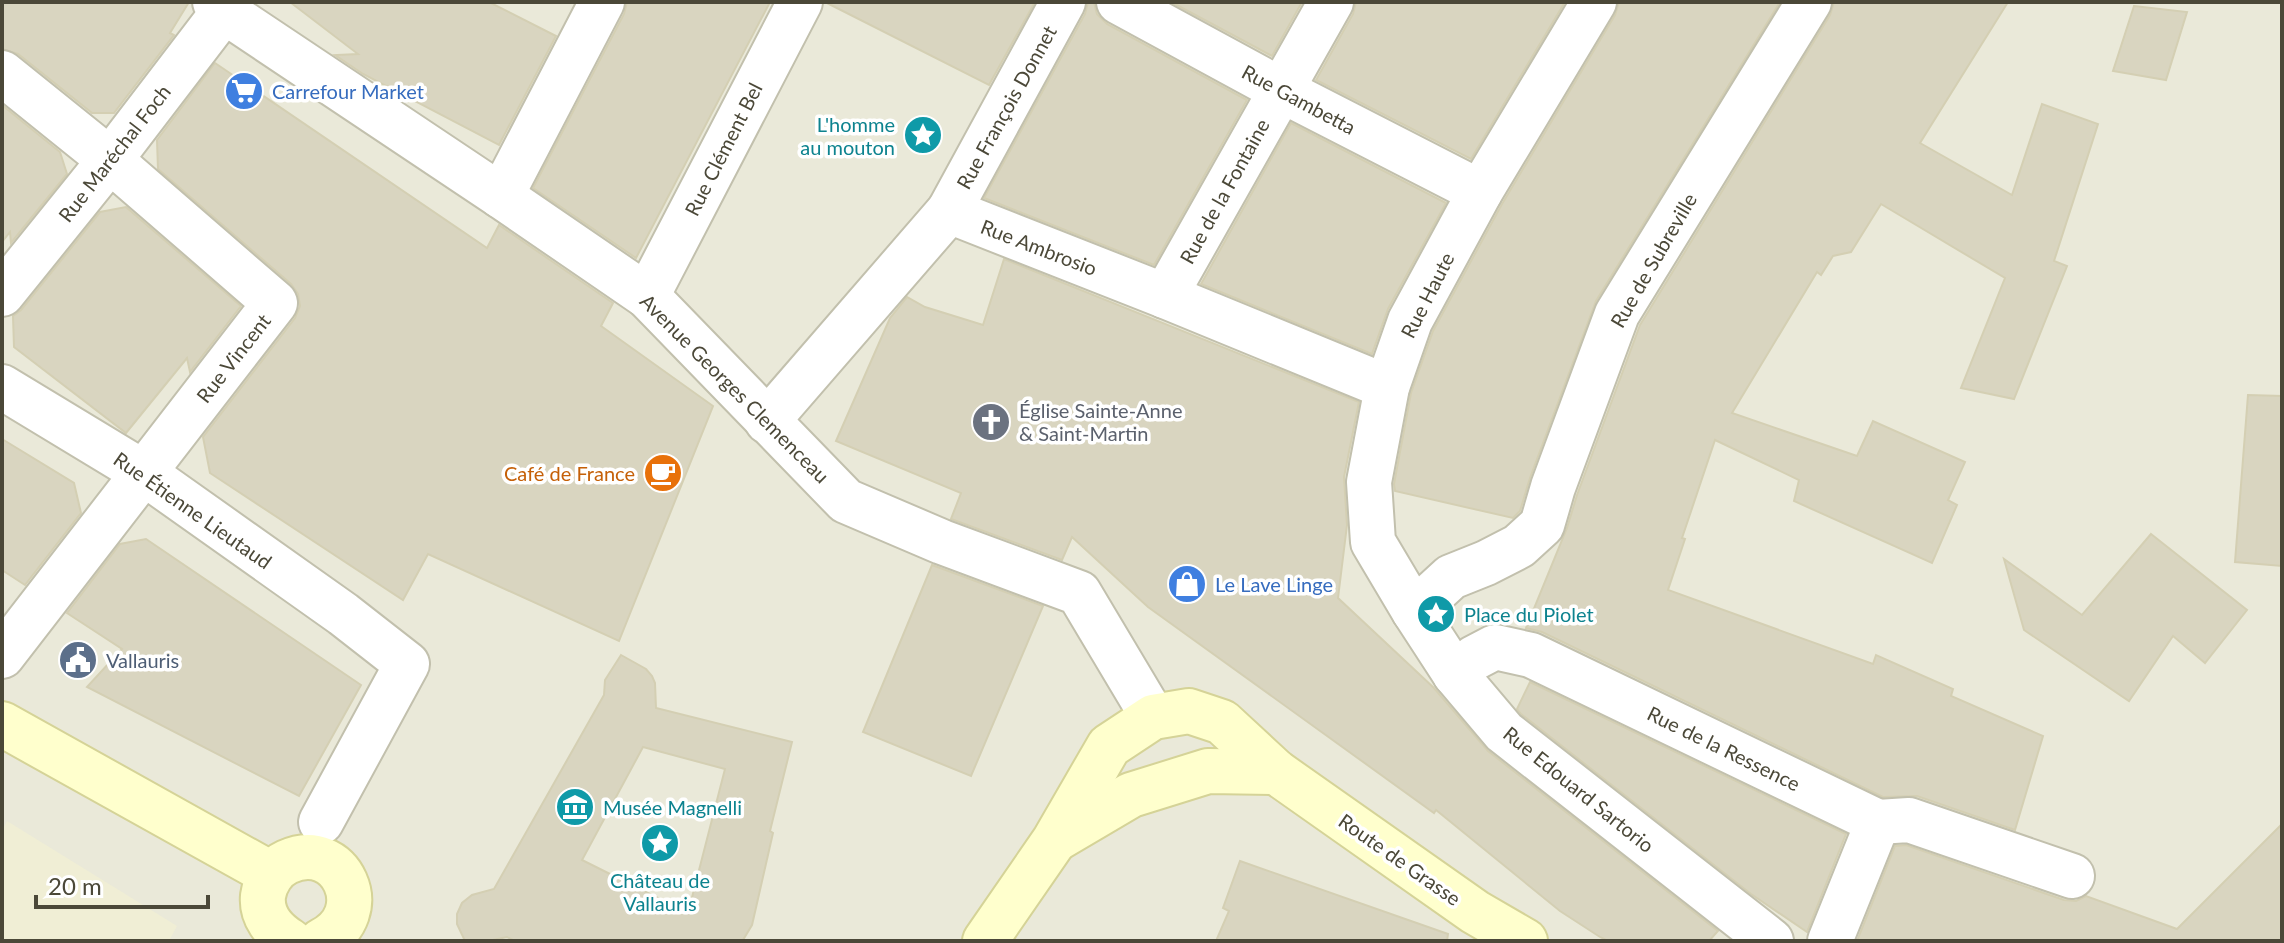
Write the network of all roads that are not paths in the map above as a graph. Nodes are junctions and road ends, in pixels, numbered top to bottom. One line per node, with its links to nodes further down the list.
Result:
1 (602, 2): 13 (street)
2 (800, 2): 16 (street, Rue Clément Bel)
3 (1063, 2): 14 (street, Rue François Donnet)
4 (1119, 2): 10 (street, Rue Gambetta)
5 (1331, 2): 10 (street, Rue de la Fontaine)
6 (1594, 2): 12 (street, Rue Haute)
7 (1809, 2): 22 (street, Rue de Subreville)
8 (220, 7): 11 (street, Rue Maréchal Foch); 13 (street, Avenue Georges Clemenceau)
9 (2, 73): 11 (street, Rue Vincent)
10 (1281, 90): 12 (street, Rue Gambetta); 17 (street, Rue de la Fontaine)
11 (110, 160): 15 (street, Rue Maréchal Foch); 21 (street, Rue Vincent)
12 (1480, 192): 19 (street, Rue Haute)
13 (501, 196): 16 (street, Avenue Georges Clemenceau)
14 (949, 211): 17 (street, Rue Ambrosio); 20 (street)
15 (2, 294)
16 (647, 296): 20 (street, Avenue Georges Clemenceau)
17 (1165, 296): 19 (street, Rue Ambrosio)
18 (2, 387): 21 (street, Rue Étienne Lieutaud)
19 (1387, 387): 22 (street, Rue Haute)
20 (767, 421): 25 (street, Avenue Georges Clemenceau)
21 (144, 473): 23 (street, Rue Vincent); 28 (street, Rue Étienne Lieutaud)
22 (1414, 611): 24 (street, Rue Edouard Sartorio)
23 (2, 656)
24 (1455, 674): 29 (street, Rue de la Ressence); 37 (street, Rue Edouard Sartorio)
25 (1153, 717): 27 (main road, Route de Grasse); 30 (main road)
26 (2, 724): 31 (main road)
27 (1276, 772): 30 (main road); 36 (main road, Route de Grasse)
28 (321, 822)
29 (1878, 822): 32 (street); 38 (street)
30 (1054, 841): 35 (main road)
31 (271, 874): 33 (main road); 34 (main road)
32 (2072, 876)
33 (269, 935)
34 (340, 936)
35 (985, 941)
36 (1525, 941)
37 (1771, 941)
38 (1830, 941)

